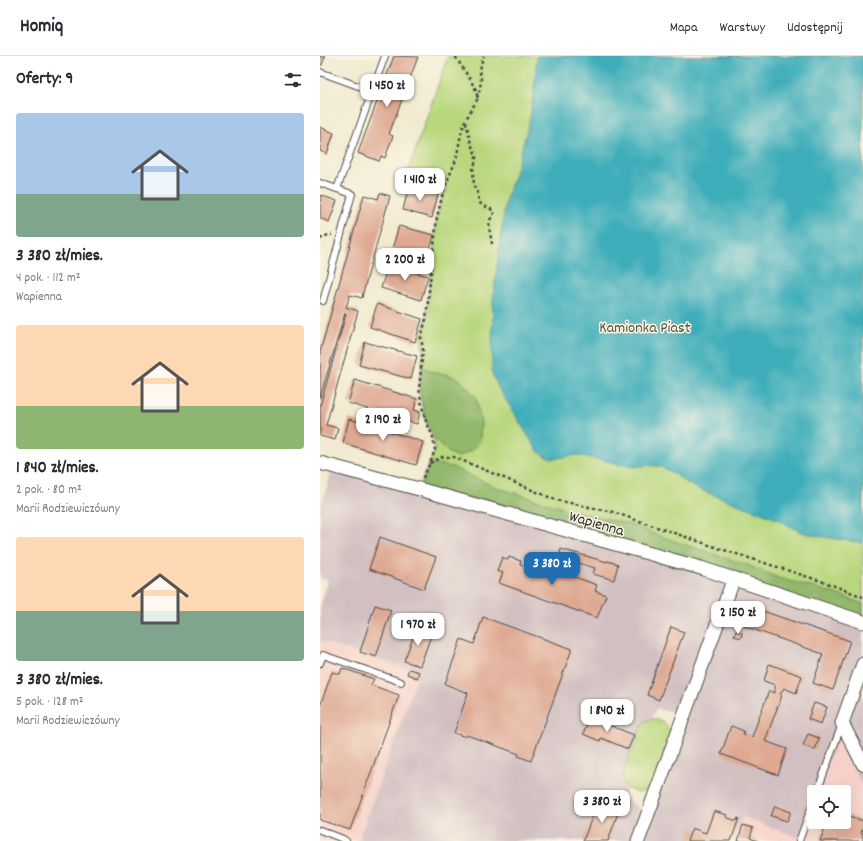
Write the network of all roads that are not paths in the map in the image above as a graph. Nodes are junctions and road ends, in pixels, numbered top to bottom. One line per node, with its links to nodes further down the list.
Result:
1 (385, 56): 3 (lane)
2 (320, 72): 3 (lane)
3 (372, 91): 5 (lane)
4 (320, 183): 5 (lane)
5 (337, 189): 6 (lane)
6 (323, 301)
7 (320, 463): 8 (street, Wapienna)
8 (734, 578): 9 (street, Wapienna); 19 (street)
9 (863, 622)
10 (320, 663): 12 (lane)
11 (863, 664): 13 (street)
12 (401, 682)
13 (842, 723): 14 (street); 15 (lane)
14 (863, 764)
15 (820, 785)
16 (807, 819): 20 (lane)
17 (320, 830): 18 (lane)
18 (346, 841)
19 (638, 841)
20 (799, 841)

